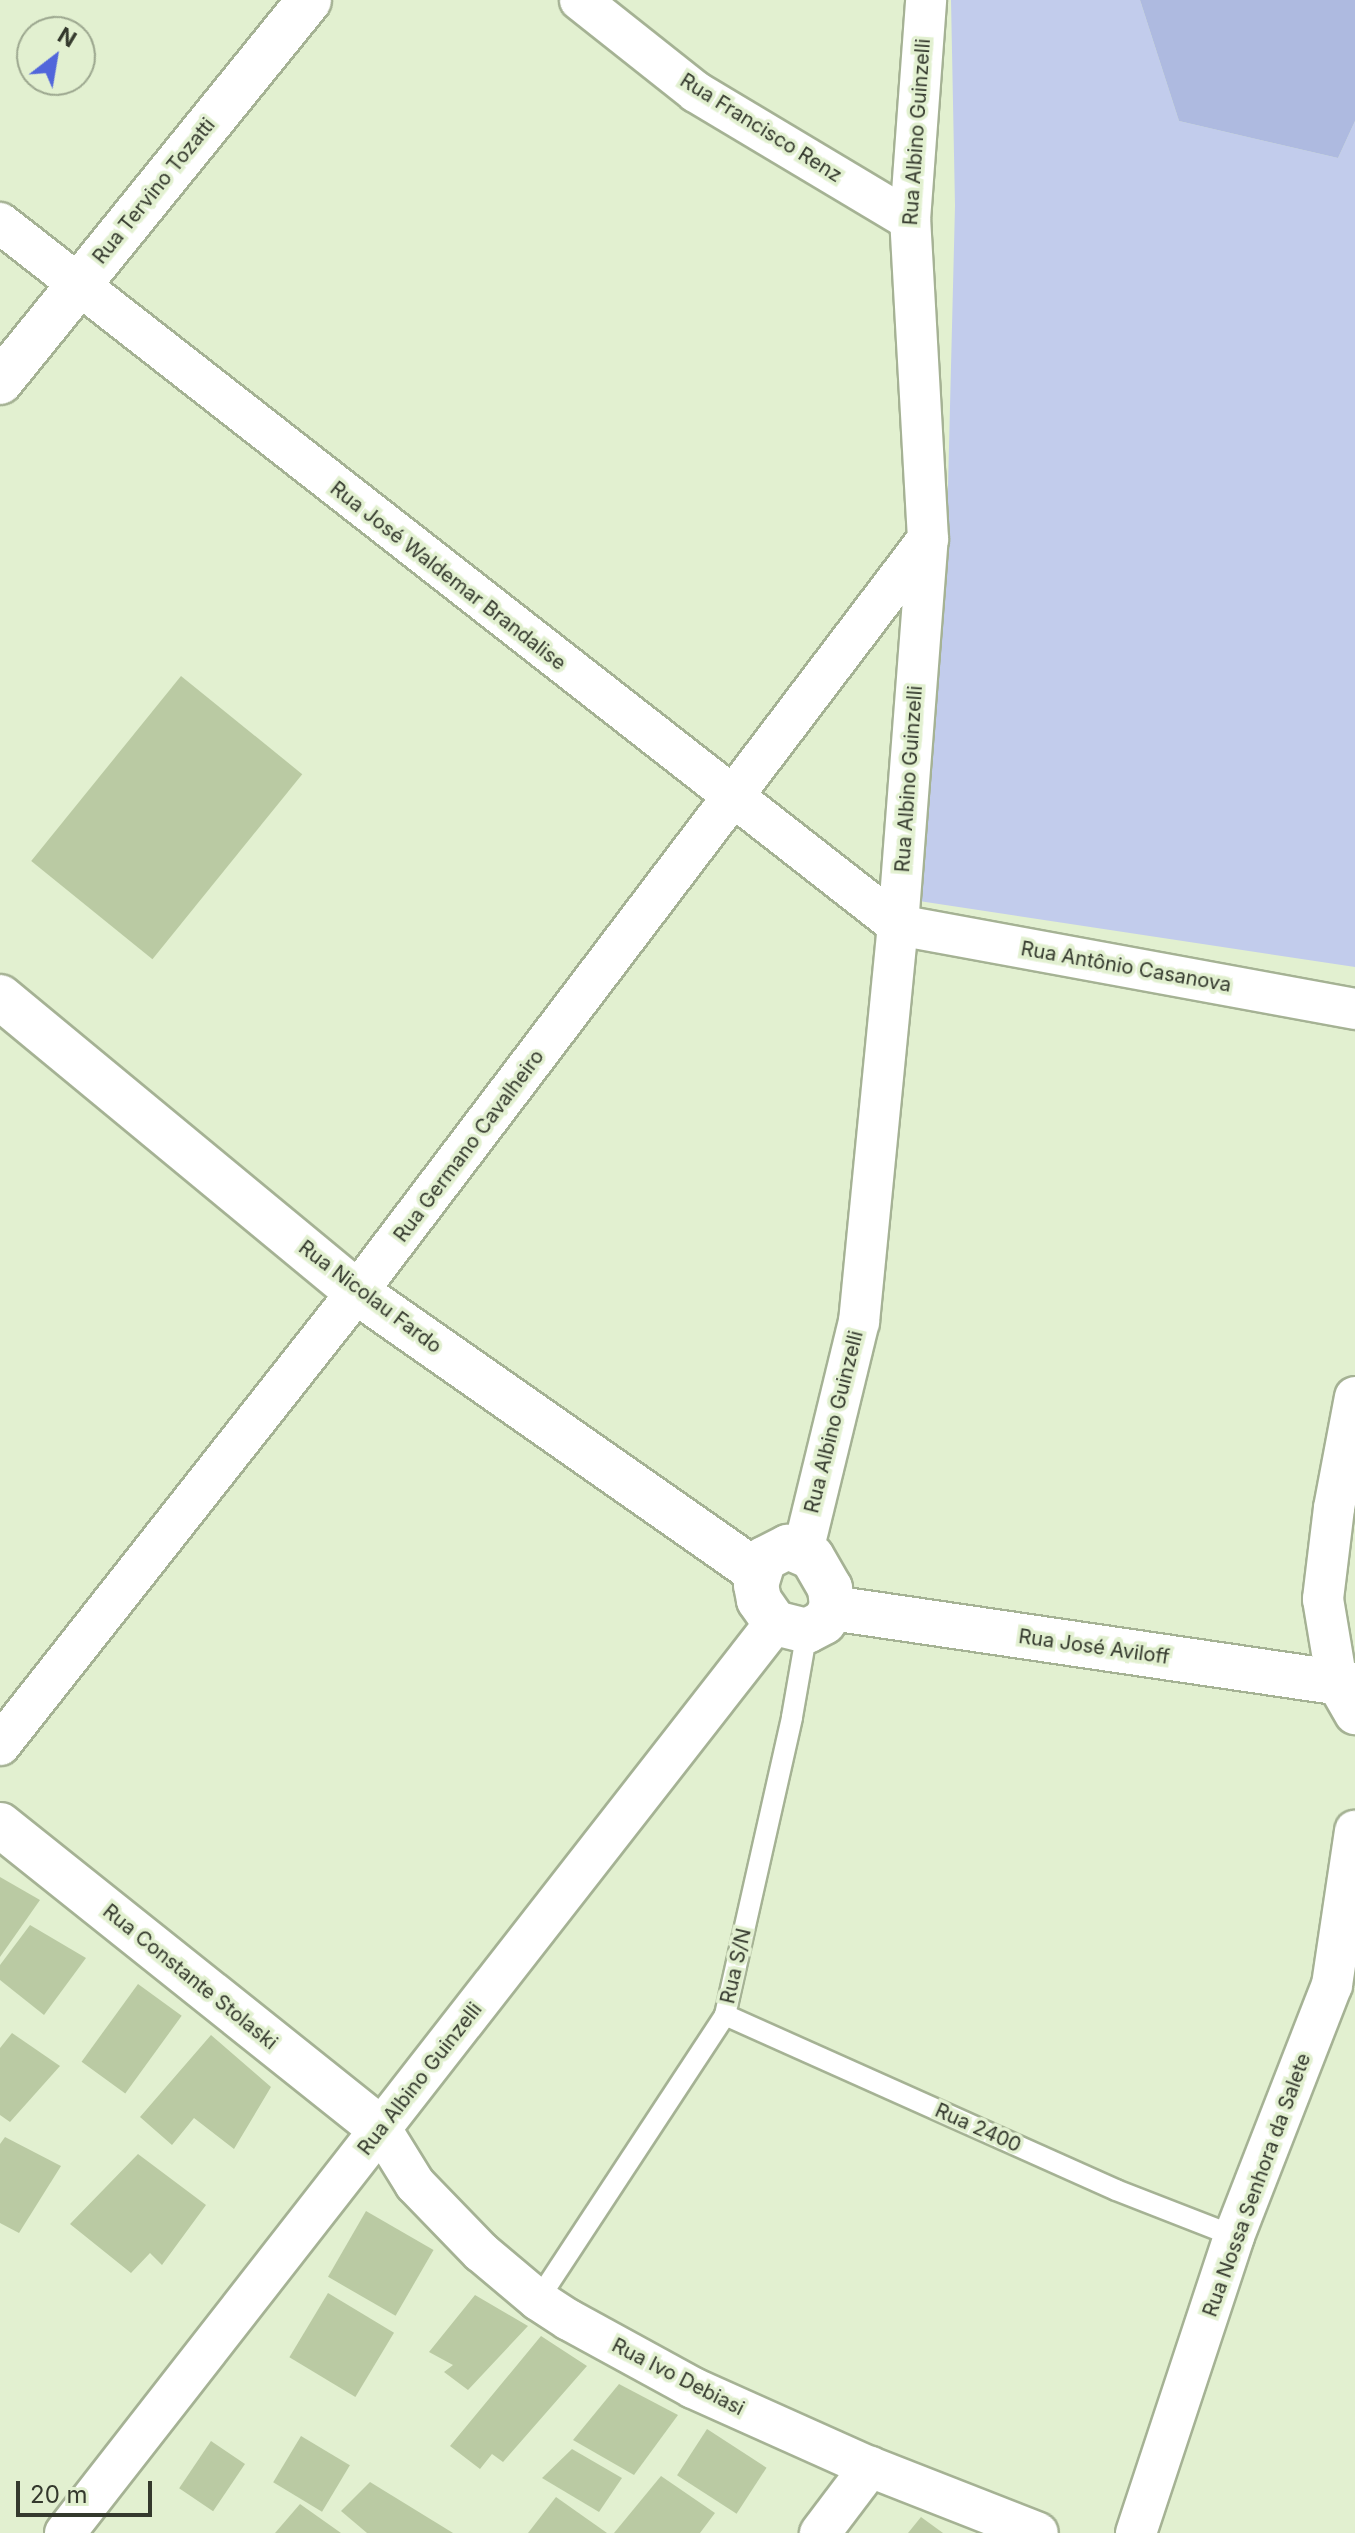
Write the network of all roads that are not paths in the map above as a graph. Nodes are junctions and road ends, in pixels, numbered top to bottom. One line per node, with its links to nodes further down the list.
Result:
1 (309, 0): 6 (street, Rua Tervino Tozatti)
2 (580, 0): 4 (street, Rua Francisco Renz)
3 (926, 0): 4 (street, Rua Albino Guinzelli)
4 (910, 220): 8 (street, Rua Albino Guinzelli)
5 (0, 223): 6 (street, Rua José Waldemar Brandalise)
6 (77, 286): 7 (street, Rua Tervino Tozatti); 9 (street, Rua José Waldemar Brandalise)
7 (0, 382)
8 (928, 539): 9 (street, Rua Germano Cavalheiro); 10 (street, Rua Albino Guinzelli)
9 (733, 799): 10 (street, Rua José Waldemar Brandalise); 13 (street, Rua Germano Cavalheiro)
10 (898, 925): 12 (street, Rua Antônio Casanova); 15 (street, Rua Albino Guinzelli)
11 (0, 997): 13 (street, Rua Nicolau Fardo)
12 (1355, 1009)
13 (357, 1292): 16 (street, Rua Nicolau Fardo); 19 (street, Rua Germano Cavalheiro)
14 (1355, 1397): 18 (street)
15 (803, 1551): 16 (street); 17 (street)
16 (758, 1573): 17 (street)
17 (805, 1621): 18 (street, Rua José Aviloff); 23 (lane, Rua S/N); 24 (street, Rua Albino Guinzelli)
18 (1349, 1694)
19 (0, 1745)
20 (0, 1825): 24 (street, Rua Constante Stolaski)
21 (1355, 1831): 22 (street, Rua Nossa Senhora da Salete)
22 (1344, 1987): 25 (street, Rua Nossa Senhora da Salete)
23 (725, 2015): 25 (lane, Rua 2400); 26 (lane, Rua S/N)
24 (381, 2129): 26 (street, Rua Ivo Debiasi); 28 (street, Rua Albino Guinzelli)
25 (1234, 2236): 31 (street, Rua Nossa Senhora da Salete)
26 (538, 2300): 27 (street, Rua Ivo Debiasi)
27 (870, 2467): 29 (street); 30 (street, Rua Ivo Debiasi)
28 (65, 2533)
29 (820, 2533)
30 (1038, 2533)
31 (1136, 2533)

